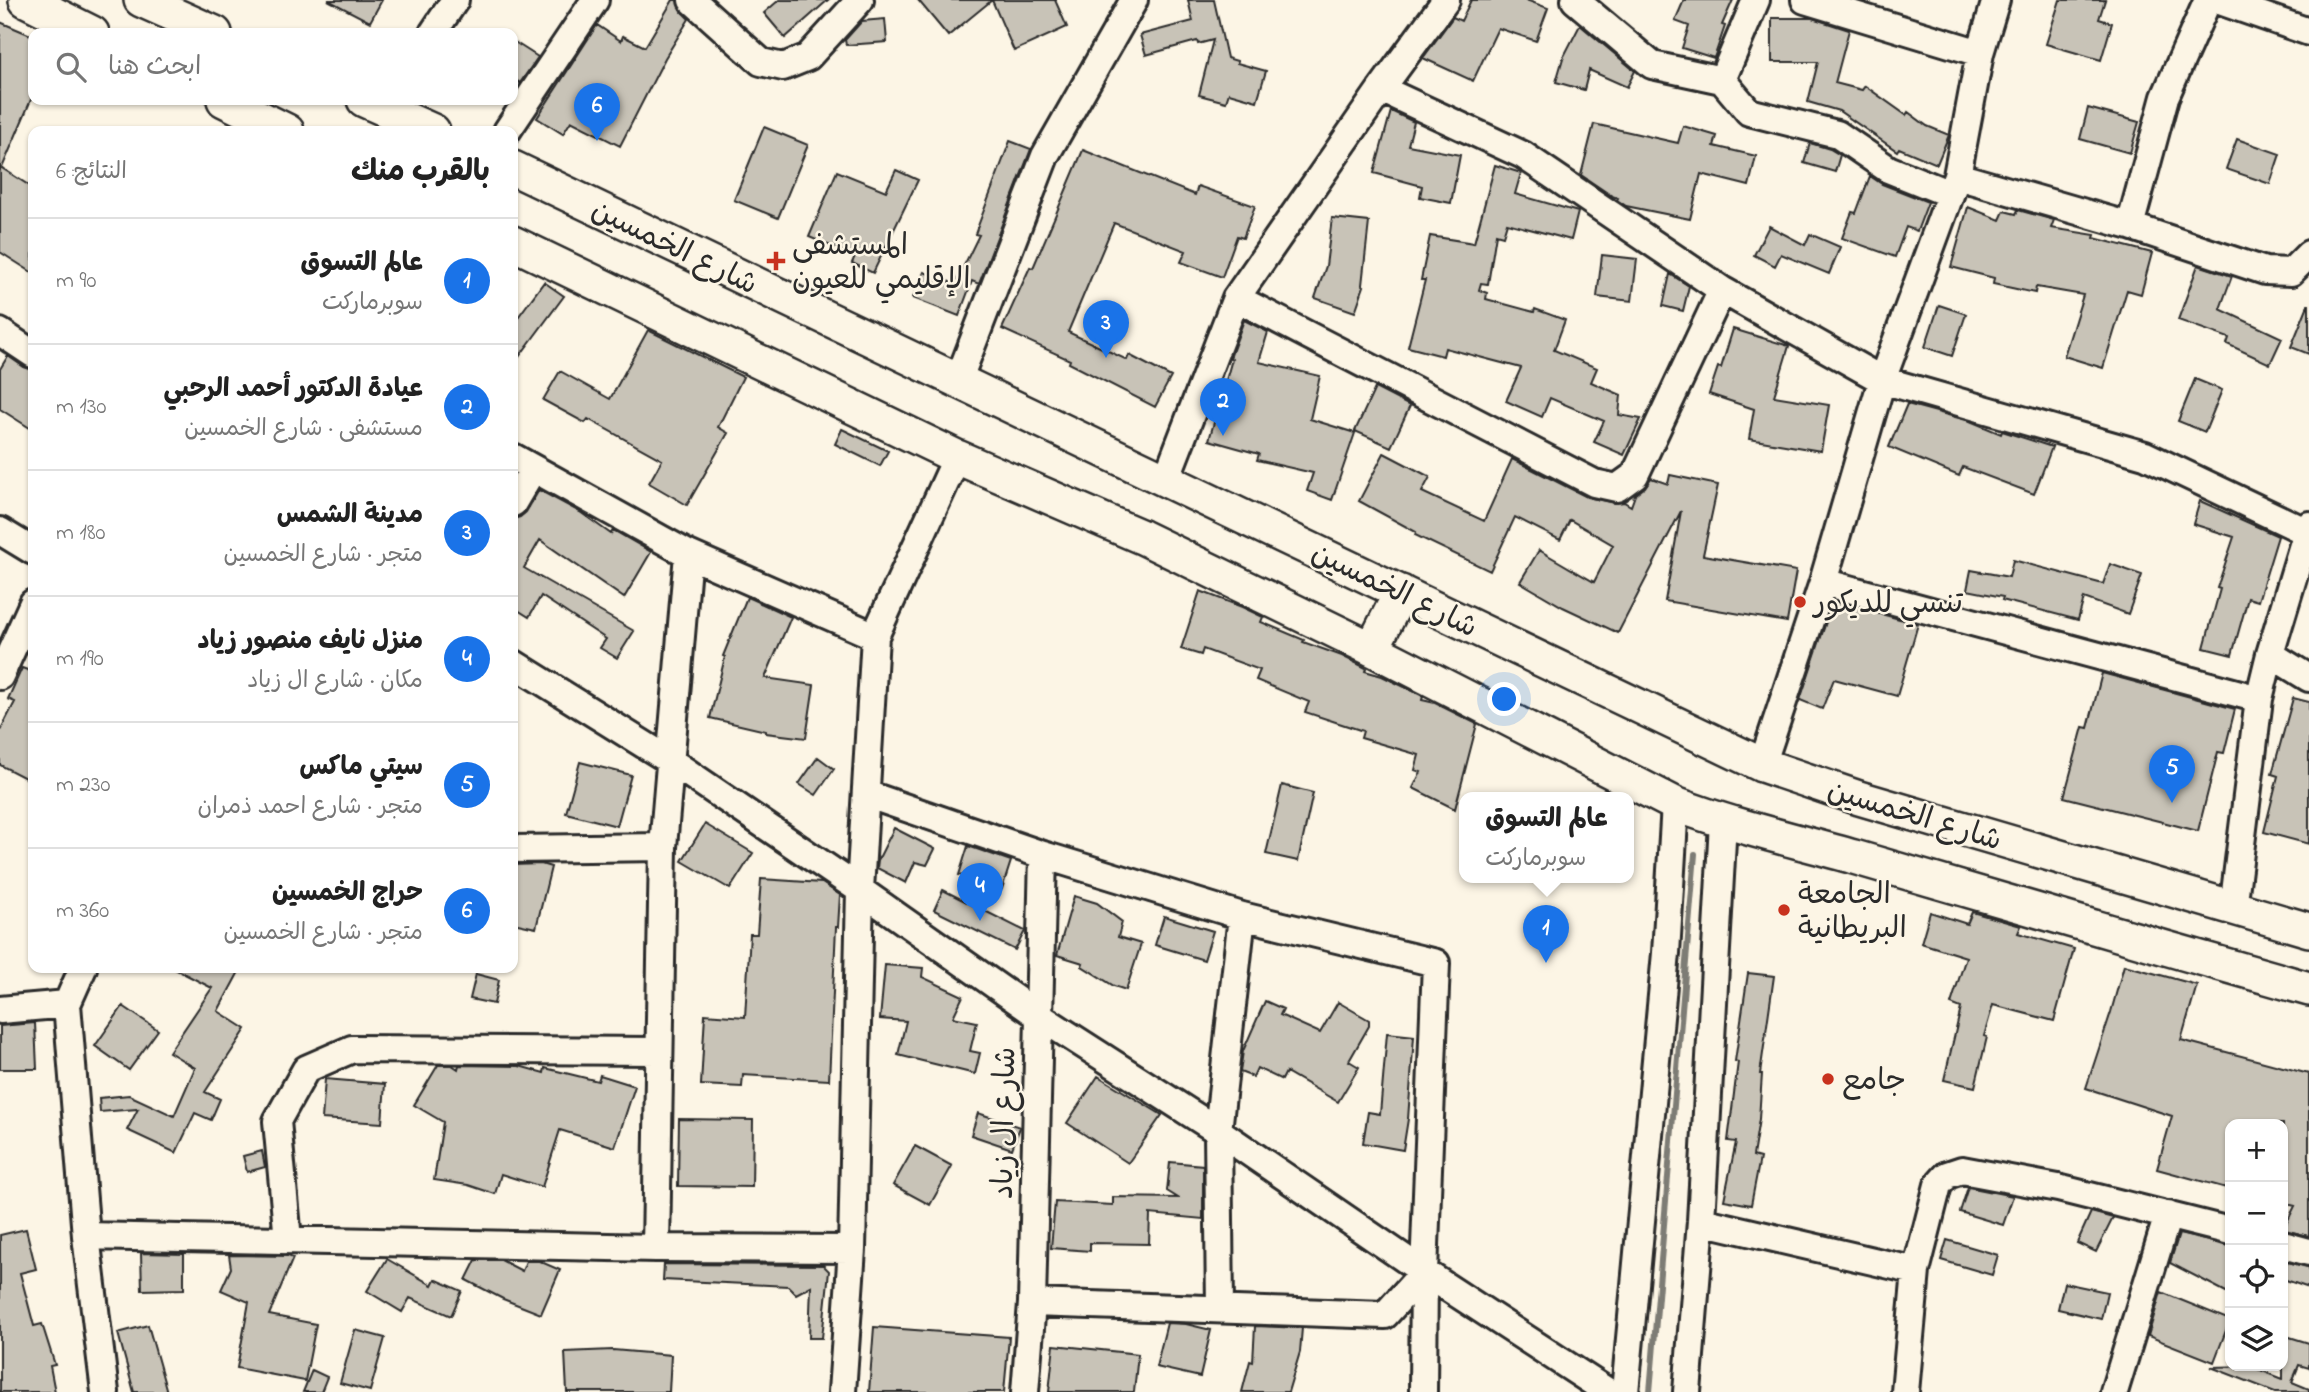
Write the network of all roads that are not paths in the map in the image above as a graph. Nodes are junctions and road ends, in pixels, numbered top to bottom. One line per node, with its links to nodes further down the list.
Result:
1 (26, 0): 15 (main road)
2 (141, 0): 16 (main road)
3 (455, 0): 17 (street)
4 (595, 0): 26 (street)
5 (692, 0): 6 (street)
6 (860, 0)
7 (1134, 0): 37 (street)
8 (1446, 0): 21 (street)
9 (1575, 0): 20 (street)
10 (1756, 0): 20 (street)
11 (1805, 0): 19 (street)
12 (1996, 0): 19 (street)
13 (2208, 0): 29 (street)
14 (2217, 0): 18 (street)
15 (82, 28)
16 (204, 28)
17 (436, 28)
18 (2309, 32)
19 (1979, 53): 28 (street)
20 (1721, 80): 28 (street)
21 (1381, 89): 32 (street); 33 (street)
22 (234, 105): 24 (main road)
23 (384, 105): 25 (main road)
24 (277, 126)
25 (424, 126)
26 (510, 126)
27 (518, 170): 37 (main road, شارع الخمسين)
28 (1954, 185): 29 (street); 36 (street)
29 (2130, 226): 31 (street)
30 (518, 245): 38 (main road, شارع الخمسين)
31 (2309, 254)
32 (1722, 290): 33 (street); 36 (street)
33 (1236, 298): 40 (street)
34 (0, 332): 35 (street)
35 (28, 351)
36 (1882, 380): 42 (street); 46 (street)
37 (958, 381): 40 (main road, شارع الخمسين)
38 (957, 457): 49 (street); 50 (main road, شارع الخمسين)
39 (523, 463): 41 (street); 45 (street)
40 (1166, 479): 47 (main road, شارع الخمسين)
41 (518, 483)
42 (2309, 529): 51 (street)
43 (0, 531): 44 (street)
44 (28, 548)
45 (688, 554): 49 (street); 56 (street)
46 (1823, 582): 55 (street); 57 (street)
47 (1402, 592): 50 (main road); 57 (main road, شارع الخمسين)
48 (28, 614): 53 (street)
49 (876, 636): 58 (street)
50 (1372, 649): 59 (main road, شارع الخمسين)
51 (2270, 654): 54 (street); 55 (street)
52 (518, 666): 56 (street)
53 (0, 676)
54 (2309, 678)
55 (2259, 699): 65 (street)
56 (668, 760): 61 (street); 64 (street)
57 (1762, 765): 65 (main road, شارع الخمسين)
58 (866, 794): 63 (street); 64 (street)
59 (1675, 804): 60 (main road, شارع الخمسين); 93 (street)
60 (1723, 822): 69 (main road, شارع الخمسين); 76 (street)
61 (663, 847): 62 (street); 73 (street)
62 (518, 849)
63 (1043, 855): 66 (street); 72 (street, شارع ال زياد)
64 (860, 890): 72 (street); 82 (street)
65 (2233, 909): 67 (main road, شارع الخمسين)
66 (1242, 916): 74 (street); 85 (street)
67 (2309, 930)
68 (81, 973): 70 (street)
69 (2309, 989)
70 (67, 1004): 71 (street); 78 (street)
71 (0, 1010)
72 (1039, 1016): 74 (street); 86 (street, شارع ال زياد)
73 (659, 1051): 79 (street); 81 (street)
74 (1218, 1131): 85 (street); 87 (street)
75 (2168, 1215): 77 (street); 84 (street); 96 (street)
76 (1701, 1221): 84 (street); 94 (street)
77 (2225, 1230)
78 (86, 1236): 79 (street); 88 (street)
79 (288, 1240): 81 (street)
80 (2288, 1246): 83 (street)
81 (656, 1248): 82 (street)
82 (852, 1249): 89 (street)
83 (2309, 1252)
84 (1916, 1271): 95 (street)
85 (1424, 1272): 87 (street); 91 (street); 92 (street)
86 (1032, 1303): 87 (street); 90 (street, شارع ال زياد)
87 (1220, 1308)
88 (105, 1392)
89 (842, 1392)
90 (1025, 1392)
91 (1423, 1392)
92 (1608, 1392)
93 (1625, 1392)
94 (1687, 1392)
95 (1905, 1392)
96 (2114, 1392)

